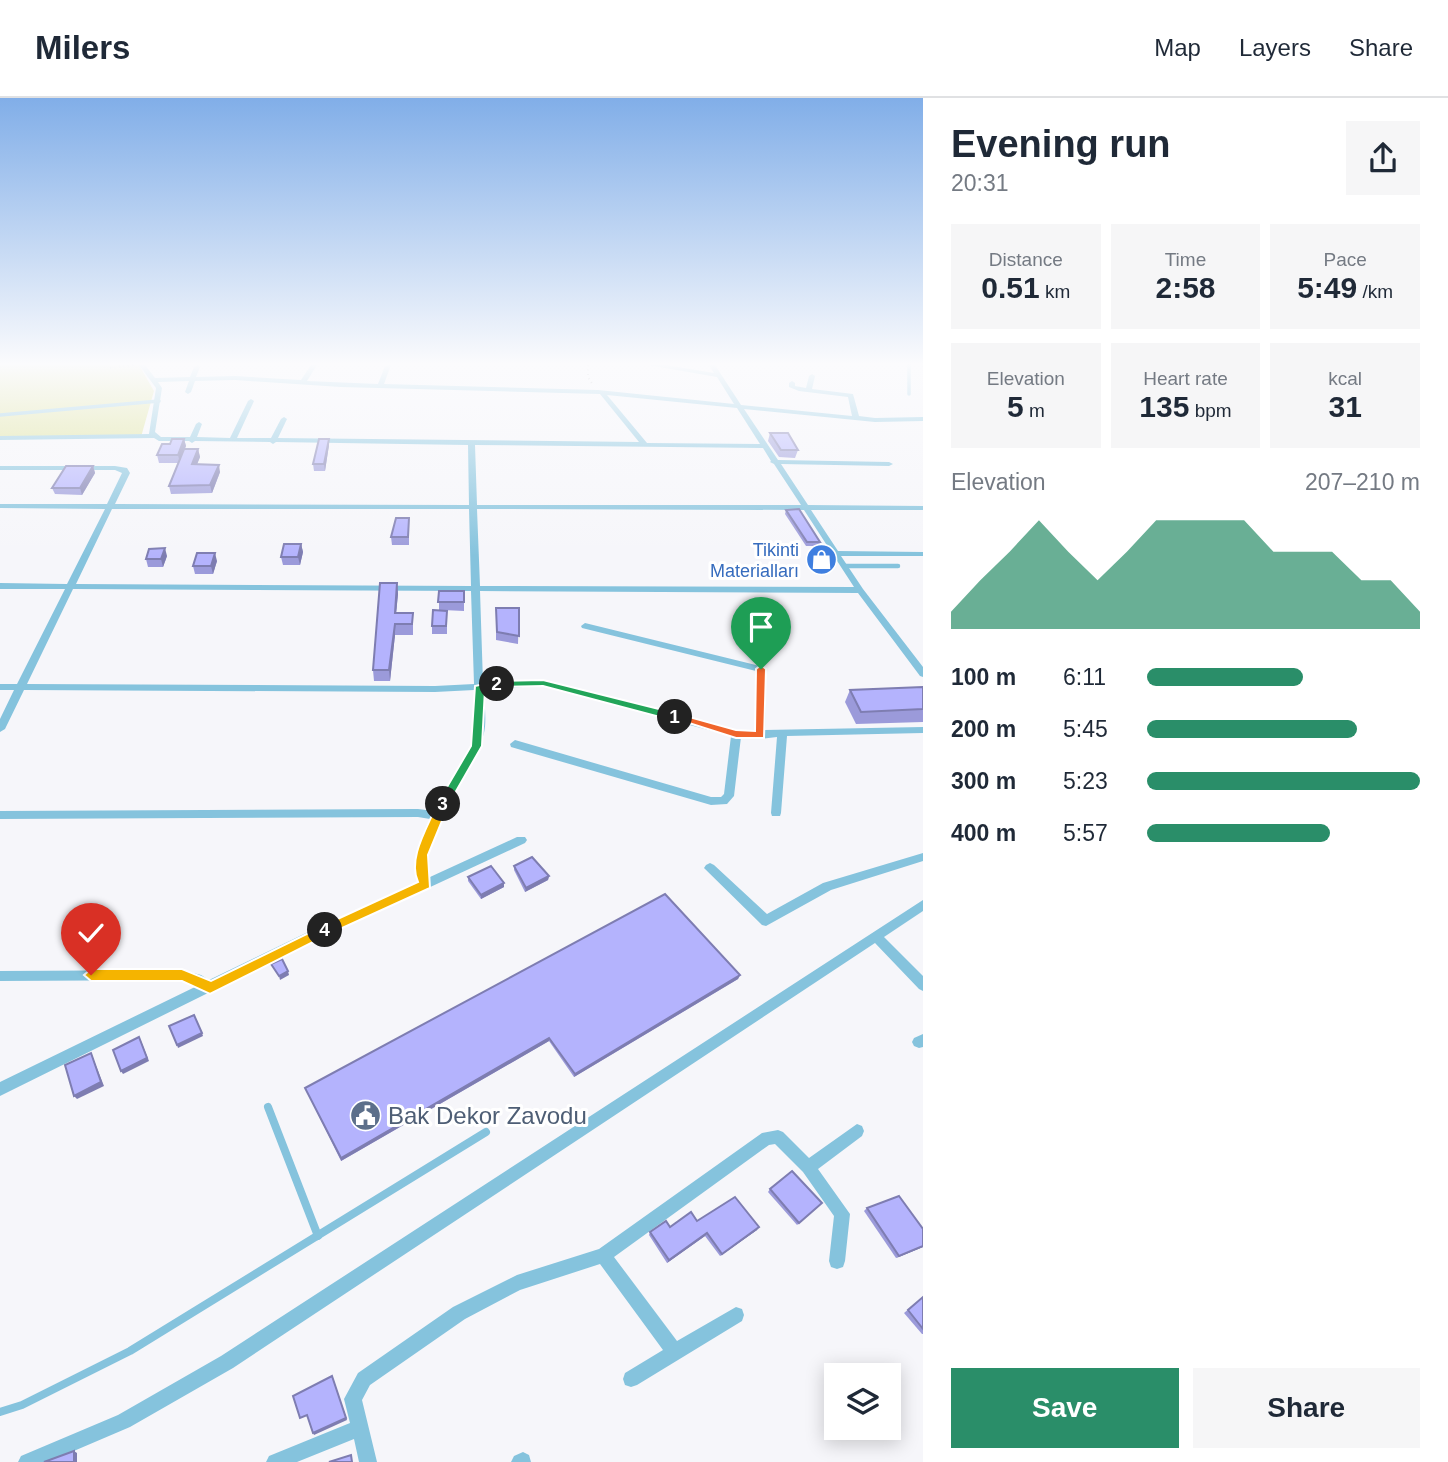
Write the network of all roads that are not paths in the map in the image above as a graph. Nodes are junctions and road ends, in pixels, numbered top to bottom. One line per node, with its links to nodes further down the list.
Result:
1 (154, 429): 7 (street)
2 (196, 429): 9 (street)
3 (238, 429): 10 (street)
4 (279, 429): 11 (street)
5 (631, 429): 13 (street)
6 (754, 429): 14 (street)
7 (153, 436): 8 (street); 9 (street)
8 (0, 438)
9 (192, 441): 10 (street)
10 (232, 441): 11 (street)
11 (273, 442): 12 (street)
12 (471, 443): 13 (street); 20 (street)
13 (645, 445): 14 (street)
14 (764, 446): 15 (street)
15 (774, 462): 16 (street); 22 (street)
16 (889, 464)
17 (0, 468): 19 (street)
18 (0, 506): 19 (street)
19 (108, 506): 20 (street); 28 (street)
20 (475, 508): 22 (street); 29 (street)
21 (923, 508): 22 (street)
22 (806, 509): 23 (street)
23 (835, 553): 24 (street); 25 (street)
24 (923, 554)
25 (844, 566): 26 (lane); 30 (street)
26 (898, 566)
27 (0, 586): 28 (street)
28 (68, 587): 29 (street); 35 (street)
29 (476, 589): 30 (street); 33 (street)
30 (860, 590): 32 (street)
31 (585, 626): 40 (street)
32 (923, 674)
33 (480, 686): 35 (street); 38 (street); 44 (street)
34 (0, 687): 35 (street)
35 (20, 687): 36 (street)
36 (0, 729)
37 (923, 730): 39 (street)
38 (736, 734): 40 (street); 41 (street)
39 (782, 734): 40 (street); 42 (street)
40 (760, 735)
41 (515, 744)
42 (776, 813)
43 (0, 815): 44 (street)
44 (437, 816): 48 (street)
45 (521, 840): 48 (street)
46 (923, 856): 47 (street)
47 (710, 869)
48 (426, 884): 53 (street)
49 (923, 905): 50 (street)
50 (876, 936): 52 (street); 67 (street)
51 (0, 976): 53 (street)
52 (923, 985)
53 (210, 988): 54 (street)
54 (0, 1090)
55 (268, 1107): 59 (lane)
56 (857, 1131): 58 (street)
57 (486, 1132): 59 (lane)
58 (808, 1167): 60 (street); 61 (street)
59 (318, 1236): 65 (lane)
60 (603, 1255): 63 (street); 66 (street)
61 (836, 1261)
62 (736, 1315): 63 (street)
63 (675, 1352): 64 (street)
64 (631, 1379)
65 (0, 1412)
66 (358, 1429): 68 (street); 69 (street)
67 (27, 1462)
68 (275, 1462)
69 (368, 1462)

